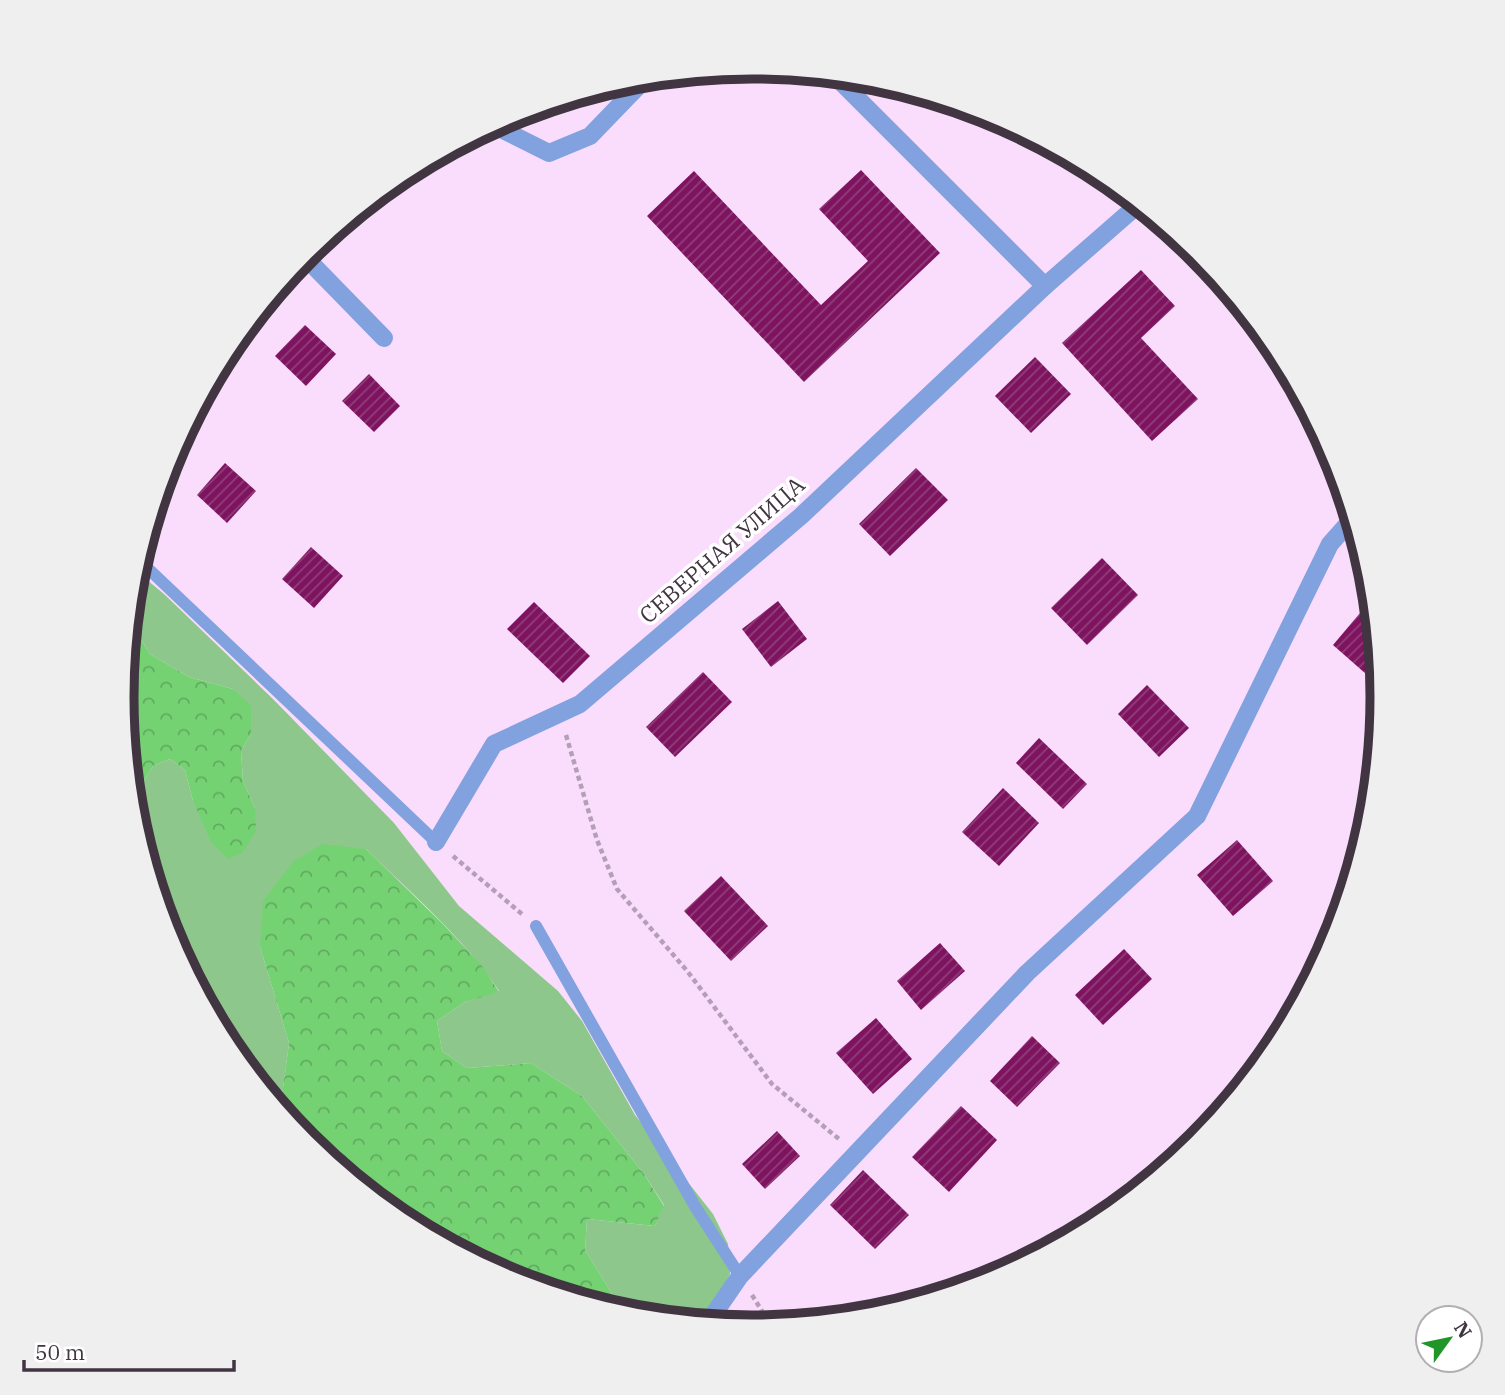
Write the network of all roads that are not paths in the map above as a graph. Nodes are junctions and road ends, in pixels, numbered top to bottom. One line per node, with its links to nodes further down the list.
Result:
1 (845, 86): 6 (street)
2 (634, 91): 3 (street)
3 (505, 131)
4 (1132, 209): 6 (street, СЕВЕРНАЯ УЛИЦА)
5 (312, 264): 7 (street)
6 (1045, 286): 10 (street, СЕВЕРНАЯ УЛИЦА)
7 (384, 338)
8 (1346, 526): 12 (street)
9 (148, 568): 10 (lane)
10 (436, 842)
11 (536, 926): 12 (lane)
12 (740, 1276): 13 (street)
13 (713, 1315)

